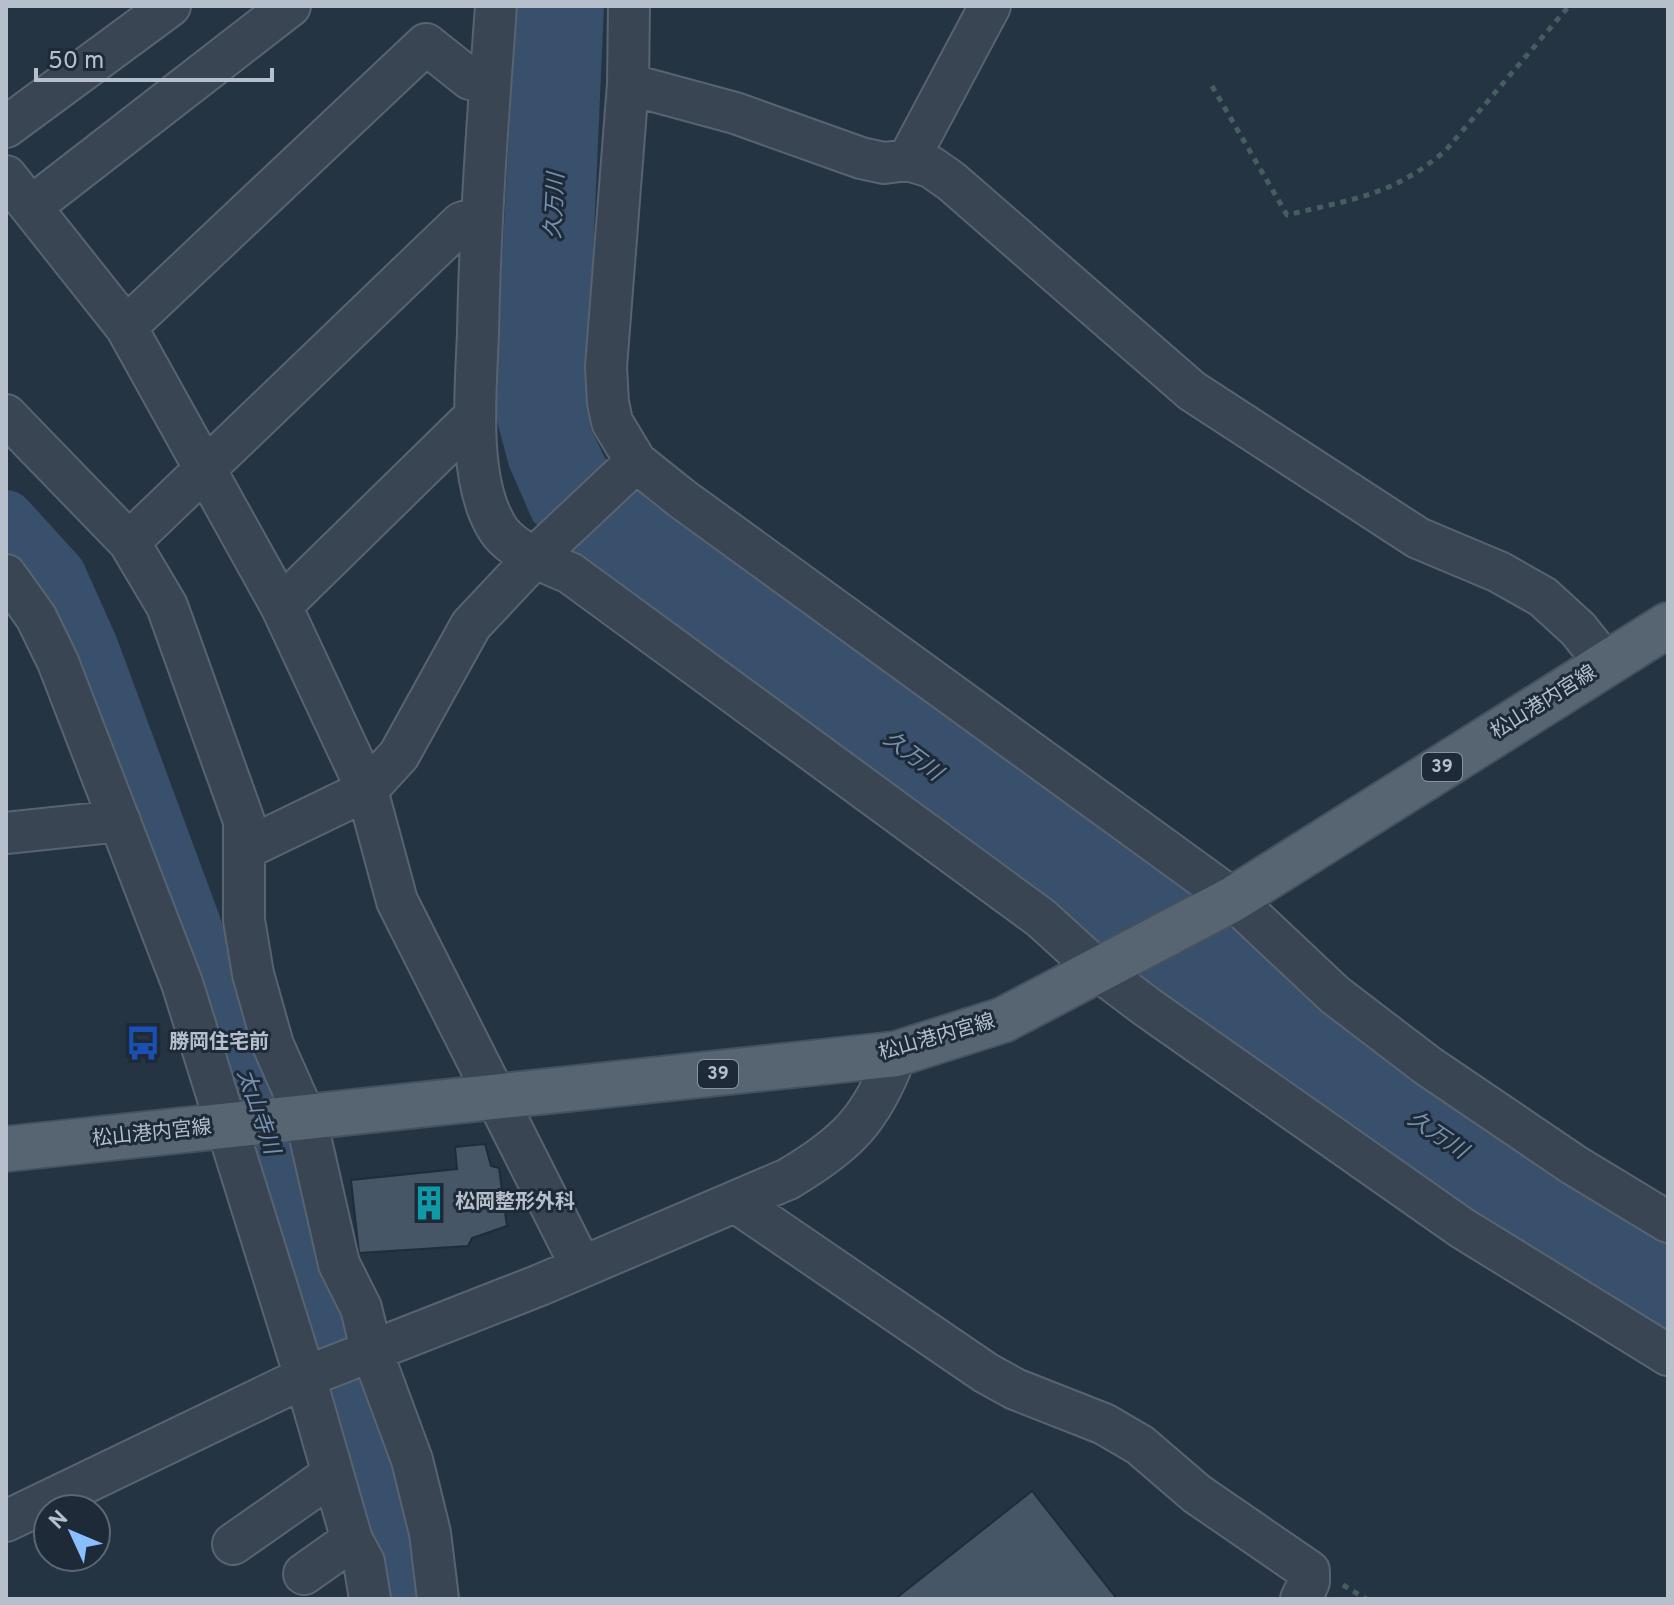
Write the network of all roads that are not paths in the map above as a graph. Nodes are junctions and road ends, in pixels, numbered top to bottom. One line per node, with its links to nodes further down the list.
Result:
1 (170, 6): 8 (street)
2 (290, 6): 11 (street)
3 (496, 6): 6 (street)
4 (629, 6): 7 (street)
5 (990, 6): 9 (street)
6 (490, 84): 12 (street); 13 (street)
7 (628, 84): 9 (street); 16 (street)
8 (6, 127)
9 (908, 160): 24 (street)
10 (6, 176): 11 (street)
11 (32, 206): 13 (street)
12 (481, 216): 15 (street); 17 (street)
13 (126, 327): 17 (street)
14 (6, 415): 18 (street)
15 (475, 416): 19 (street); 21 (street)
16 (630, 466): 19 (street); 29 (street)
17 (204, 470): 18 (street); 21 (street)
18 (129, 542): 28 (street)
19 (542, 550): 25 (street); 30 (street)
20 (6, 575): 22 (street)
21 (281, 606): 25 (street)
22 (21, 618): 26 (street)
23 (1668, 625): 24 (main road, 松山港内宮線 / 39)
24 (1606, 664): 29 (main road, 松山港内宮線 / 39)
25 (367, 790): 28 (street); 32 (street)
26 (120, 821): 27 (street); 34 (street)
27 (6, 833)
28 (245, 849): 33 (street)
29 (1224, 904): 30 (main road, 松山港内宮線 / 39); 37 (street)
30 (1105, 967): 31 (main road, 松山港内宮線 / 39); 40 (street)
31 (896, 1054): 32 (main road, 松山港内宮線 / 39); 36 (street)
32 (498, 1099): 33 (main road, 松山港内宮線 / 39); 38 (street)
33 (298, 1120): 34 (main road, 松山港内宮線 / 39); 39 (street)
34 (232, 1126): 35 (main road, 松山港内宮線 / 39); 41 (street)
35 (6, 1149)
36 (737, 1203): 38 (street); 49 (street)
37 (1668, 1222)
38 (581, 1266): 39 (street)
39 (371, 1349): 41 (street); 48 (street)
40 (1668, 1355)
41 (305, 1377): 42 (street); 43 (street)
42 (333, 1474): 44 (street); 45 (street)
43 (6, 1521)
44 (352, 1540): 46 (street); 47 (street)
45 (233, 1544)
46 (304, 1574)
47 (370, 1599)
48 (438, 1599)
49 (1301, 1599)

